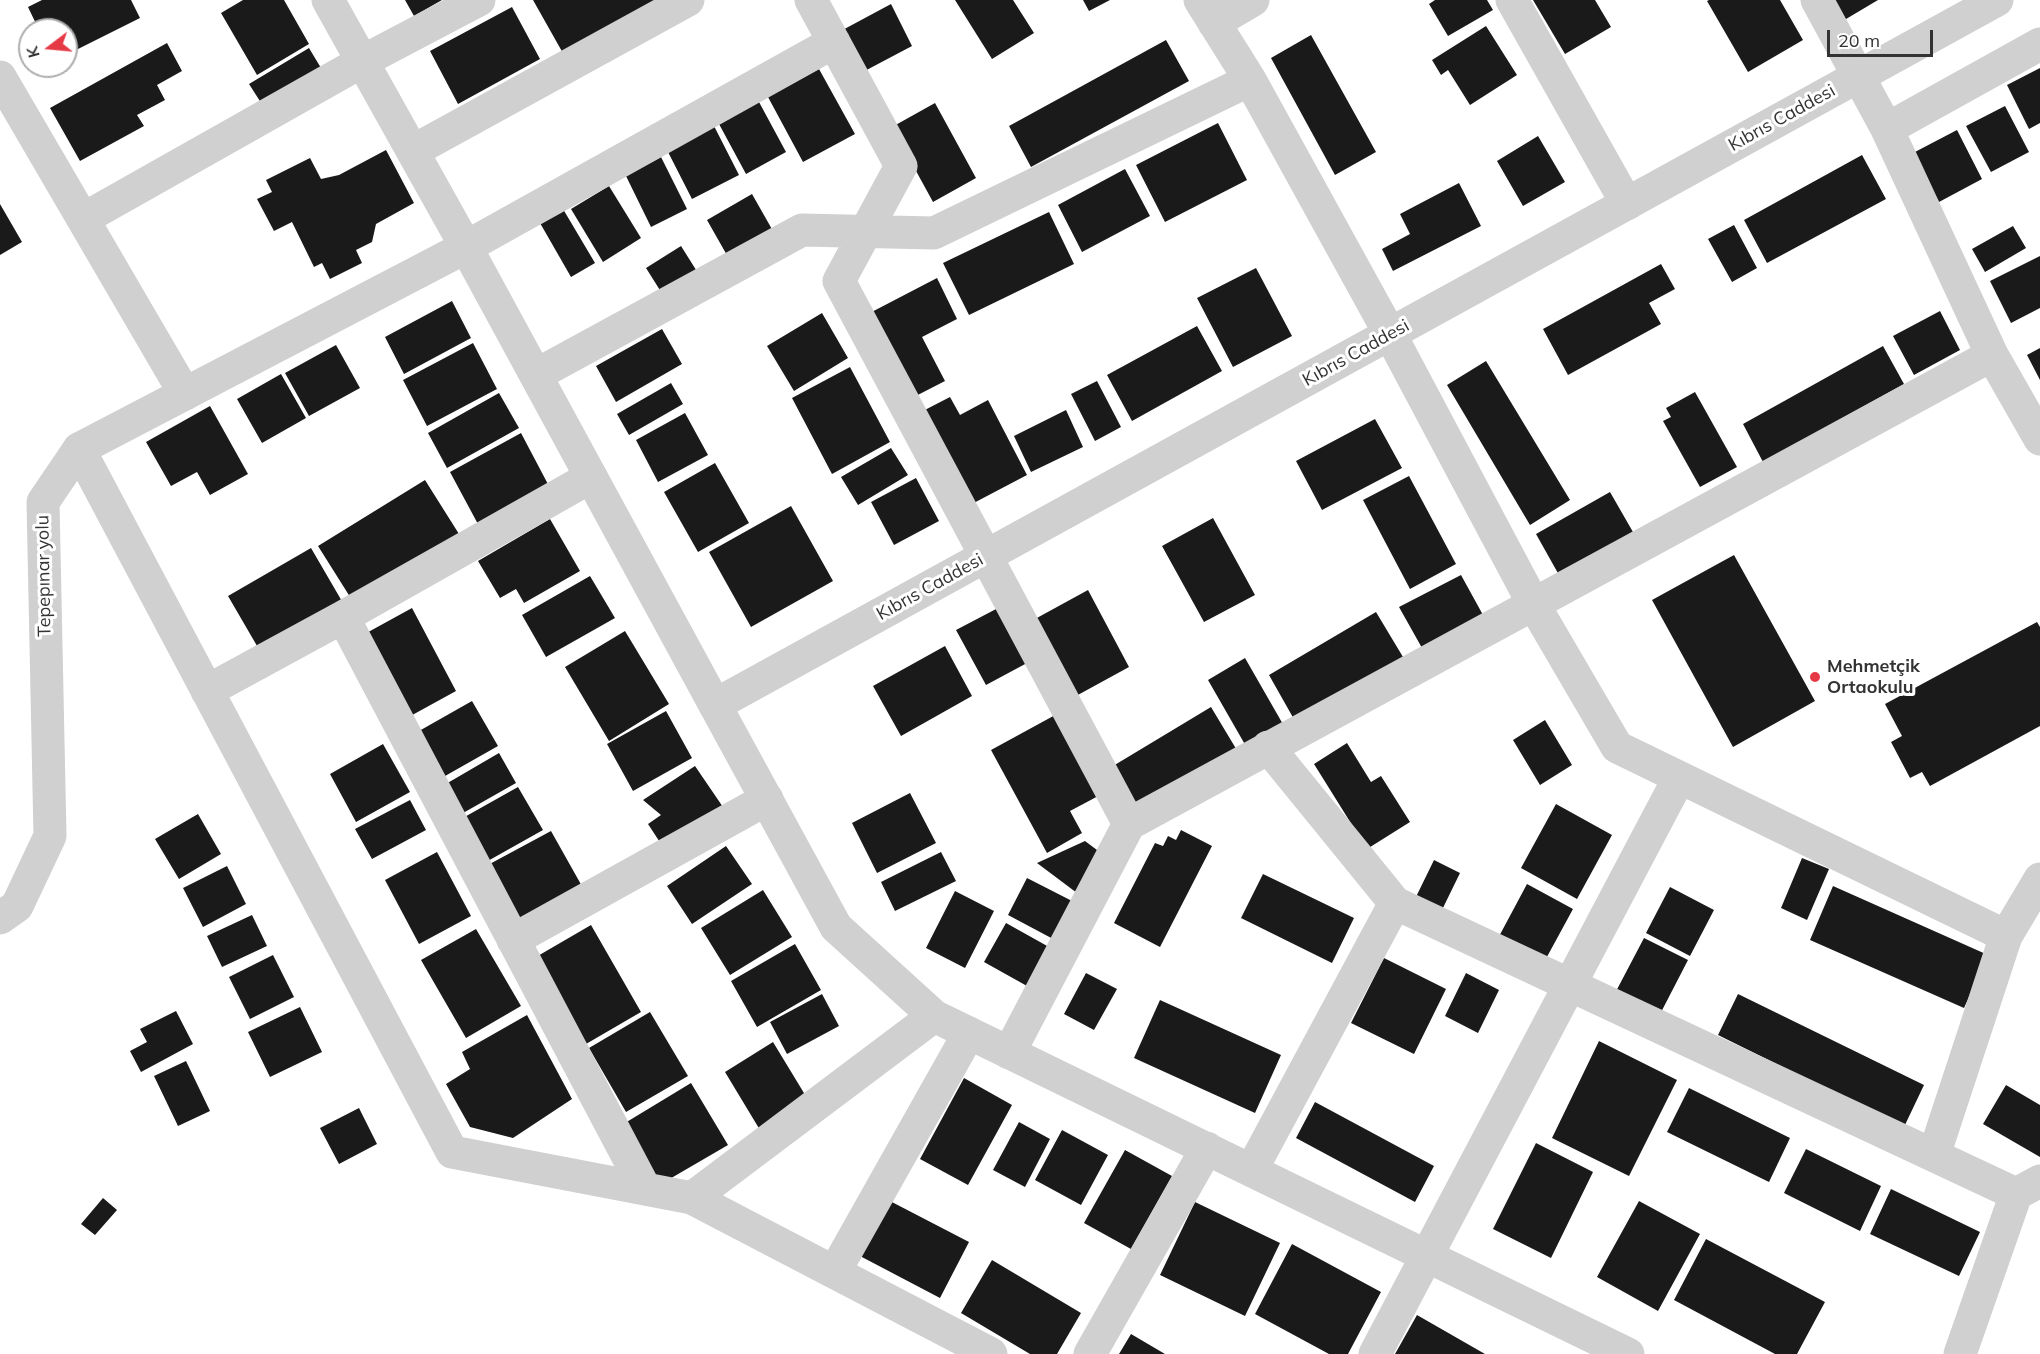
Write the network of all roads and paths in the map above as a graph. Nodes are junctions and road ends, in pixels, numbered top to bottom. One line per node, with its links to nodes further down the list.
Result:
1 (328, 0): 12 (street)
2 (479, 0): 12 (street)
3 (688, 0): 17 (street)
4 (812, 0): 10 (street)
5 (1254, 0): 9 (street)
6 (1512, 0): 18 (street)
7 (1817, 0): 13 (street)
8 (1997, 0): 13 (street, Kıbrıs Caddesi)
9 (1207, 12): 15 (street)
10 (834, 42): 20 (street); 21 (street, Tepepınar yolu)
11 (2040, 44): 16 (street)
12 (363, 62): 17 (street); 19 (street)
13 (1859, 76): 16 (street); 18 (street, Kıbrıs Caddesi)
14 (0, 77): 19 (street)
15 (1250, 80): 20 (street); 22 (street)
16 (1887, 129): 23 (street)
17 (413, 151): 21 (street)
18 (1627, 204): 22 (street, Kıbrıs Caddesi)
19 (83, 219): 25 (street)
20 (866, 232): 24 (street); 29 (street)
21 (466, 247): 24 (street); 25 (street, Tepepınar yolu)
22 (1390, 334): 29 (street, Kıbrıs Caddesi); 30 (street)
23 (1992, 355): 26 (street); 30 (street)
24 (536, 375): 28 (street)
25 (185, 394): 27 (street, Tepepınar yolu)
26 (2038, 432)
27 (79, 449): 32 (street); 40 (street, Tepepınar yolu)
28 (591, 477): 31 (street); 33 (street)
29 (987, 556): 33 (street, Kıbrıs Caddesi); 37 (street)
30 (1534, 605): 34 (street); 35 (street)
31 (343, 617): 32 (street); 42 (street)
32 (207, 691): 51 (street)
33 (715, 705): 36 (street)
34 (1269, 747): 37 (street); 39 (street)
35 (1679, 778): 41 (street); 43 (street)
36 (767, 799): 42 (street); 44 (street)
37 (1129, 824): 46 (street)
38 (2040, 879): 41 (street)
39 (1395, 903): 43 (street); 49 (street)
40 (0, 918)
41 (2006, 936): 48 (street)
42 (513, 940): 51 (street)
43 (1568, 985): 48 (street); 53 (street)
44 (934, 1016): 45 (street); 52 (street)
45 (969, 1033): 46 (street); 54 (street)
46 (1009, 1053): 47 (street)
47 (1207, 1148): 49 (street); 56 (street)
48 (1934, 1155): 50 (street)
49 (1252, 1169): 53 (street)
50 (2028, 1188): 59 (street)
51 (645, 1189): 52 (street)
52 (692, 1198): 54 (street)
53 (1428, 1256): 57 (street); 58 (street)
54 (835, 1271): 55 (street)
55 (991, 1354)
56 (1089, 1354)
57 (1375, 1354)
58 (1628, 1354)
59 (1959, 1354)

